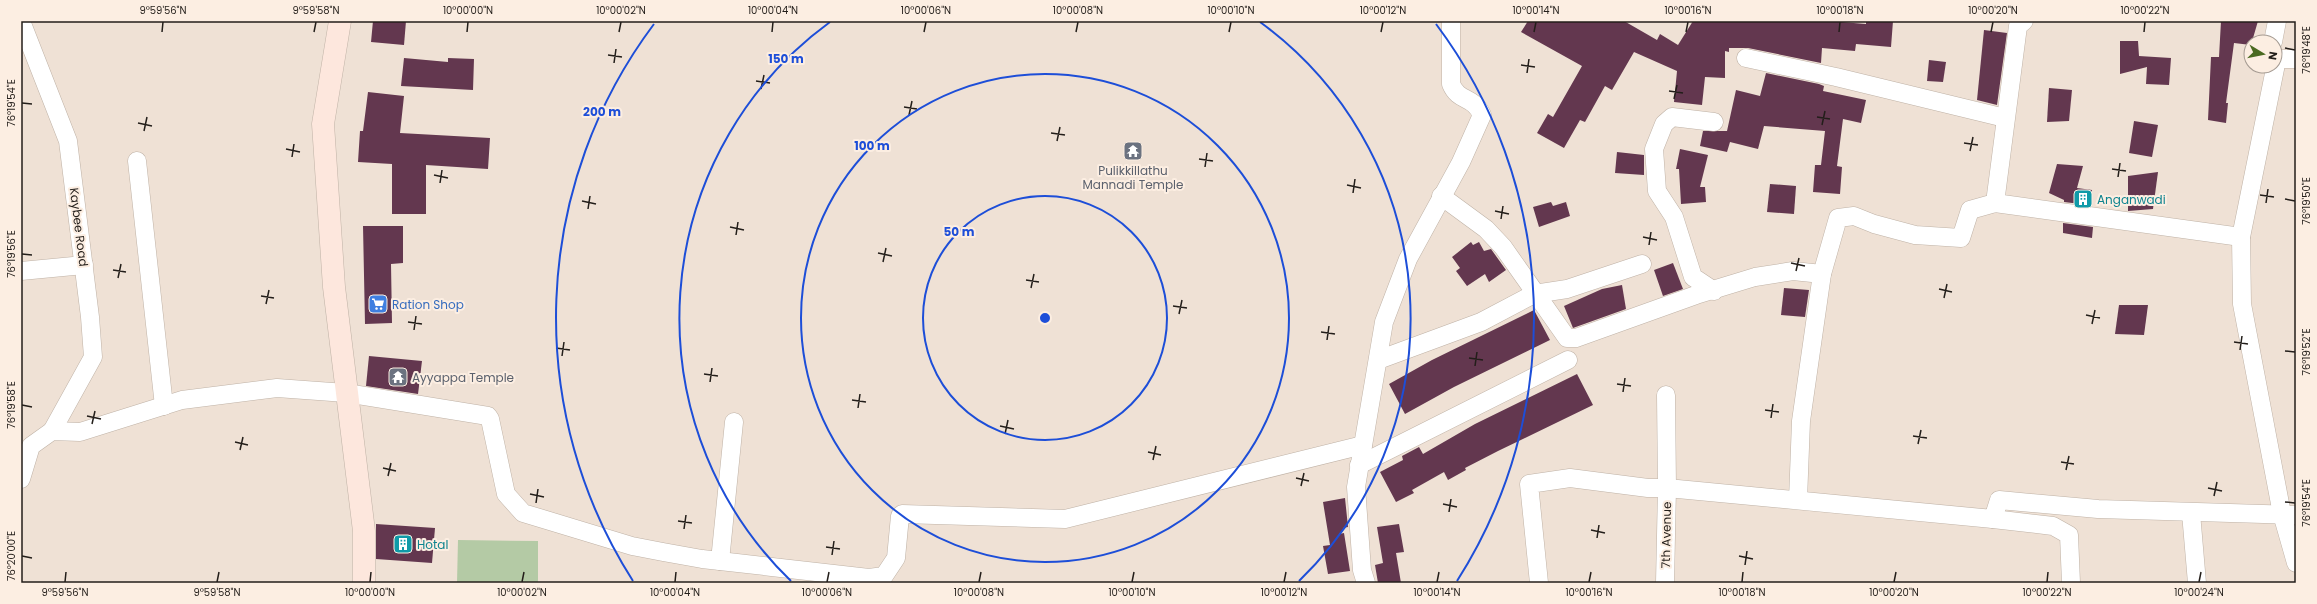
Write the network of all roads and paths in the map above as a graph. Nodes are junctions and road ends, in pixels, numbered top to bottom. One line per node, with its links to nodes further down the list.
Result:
1 (21, 21): 18 (street, Kaybee Road)
2 (340, 21): 25 (main road)
3 (1451, 21): 14 (street)
4 (2024, 21): 11 (street)
5 (2277, 21): 6 (street)
6 (2276, 34)
7 (2283, 55): 9 (street)
8 (1746, 58): 11 (street)
9 (2296, 59)
10 (2271, 74): 16 (street)
11 (2005, 118): 15 (street)
12 (1714, 122): 21 (street)
13 (137, 161): 27 (street)
14 (1441, 196): 22 (street); 23 (street)
15 (1995, 203): 16 (street); 20 (street)
16 (2241, 237): 36 (street)
17 (1642, 264): 22 (street)
18 (84, 265): 19 (street); 29 (street, Kaybee Road)
19 (21, 271)
20 (1822, 274): 21 (street); 34 (street)
21 (1714, 291): 22 (street)
22 (1534, 294): 23 (street)
23 (1378, 360): 30 (street)
24 (1568, 360): 31 (street)
25 (346, 393): 27 (street); 38 (street); 40 (main road)
26 (1666, 395): 33 (street, 7th Avenue)
27 (164, 406): 29 (street)
28 (734, 422): 38 (street)
29 (52, 431): 32 (street)
30 (1363, 445): 31 (street); 38 (street)
31 (1359, 465): 41 (street)
32 (21, 479)
33 (1668, 488): 34 (street); 42 (street); 43 (street, 7th Avenue)
34 (1798, 500): 37 (street)
35 (2191, 513): 36 (street); 37 (street); 45 (street)
36 (2289, 514): 39 (street)
37 (1993, 519): 44 (street)
38 (720, 561)
39 (2296, 563)
40 (364, 583)
41 (1366, 583)
42 (1540, 583)
43 (1665, 583)
44 (2071, 583)
45 (2197, 583)

